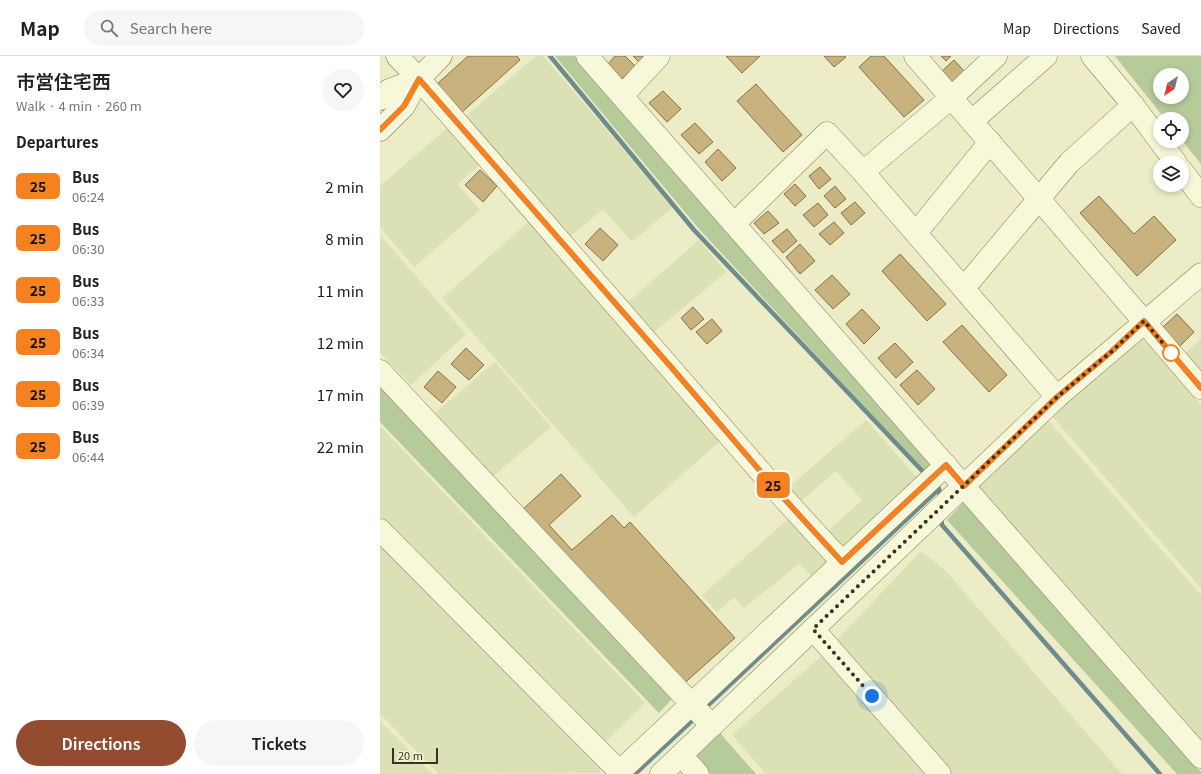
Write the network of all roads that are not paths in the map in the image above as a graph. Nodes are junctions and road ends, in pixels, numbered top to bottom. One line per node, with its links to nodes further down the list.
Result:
1 (397, 56): 9 (street)
2 (441, 56): 9 (street)
3 (587, 56): 10 (street)
4 (659, 56): 10 (street)
5 (915, 56): 11 (street)
6 (996, 56): 11 (street)
7 (1046, 56): 14 (street)
8 (1092, 56): 13 (street)
9 (419, 79): 12 (street); 15 (street); 33 (street)
10 (622, 96): 22 (street)
11 (951, 98): 14 (street); 18 (street)
12 (380, 99)
13 (1133, 105): 17 (street); 21 (street)
14 (972, 121): 16 (street)
15 (380, 130)
16 (990, 142): 21 (street); 23 (street)
17 (1171, 156)
18 (864, 172): 22 (street); 23 (street)
19 (1189, 180): 20 (street)
20 (1201, 196)
21 (1039, 198): 25 (street); 26 (street)
22 (734, 224): 30 (street)
23 (916, 233): 25 (street)
24 (1201, 274): 26 (street)
25 (964, 288): 29 (street)
26 (1144, 321): 28 (street); 29 (street)
27 (380, 371): 35 (street)
28 (1201, 388)
29 (1057, 397): 31 (street)
30 (946, 465): 31 (street); 33 (street)
31 (964, 486): 34 (street); 38 (street)
32 (380, 530): 39 (street)
33 (842, 562): 35 (street)
34 (813, 629): 36 (street); 42 (street)
35 (691, 704): 36 (street); 39 (street)
36 (712, 726): 37 (street)
37 (681, 755): 40 (street); 41 (street)
38 (1201, 756)
39 (618, 773)
40 (661, 774)
41 (698, 774)
42 (940, 774)

